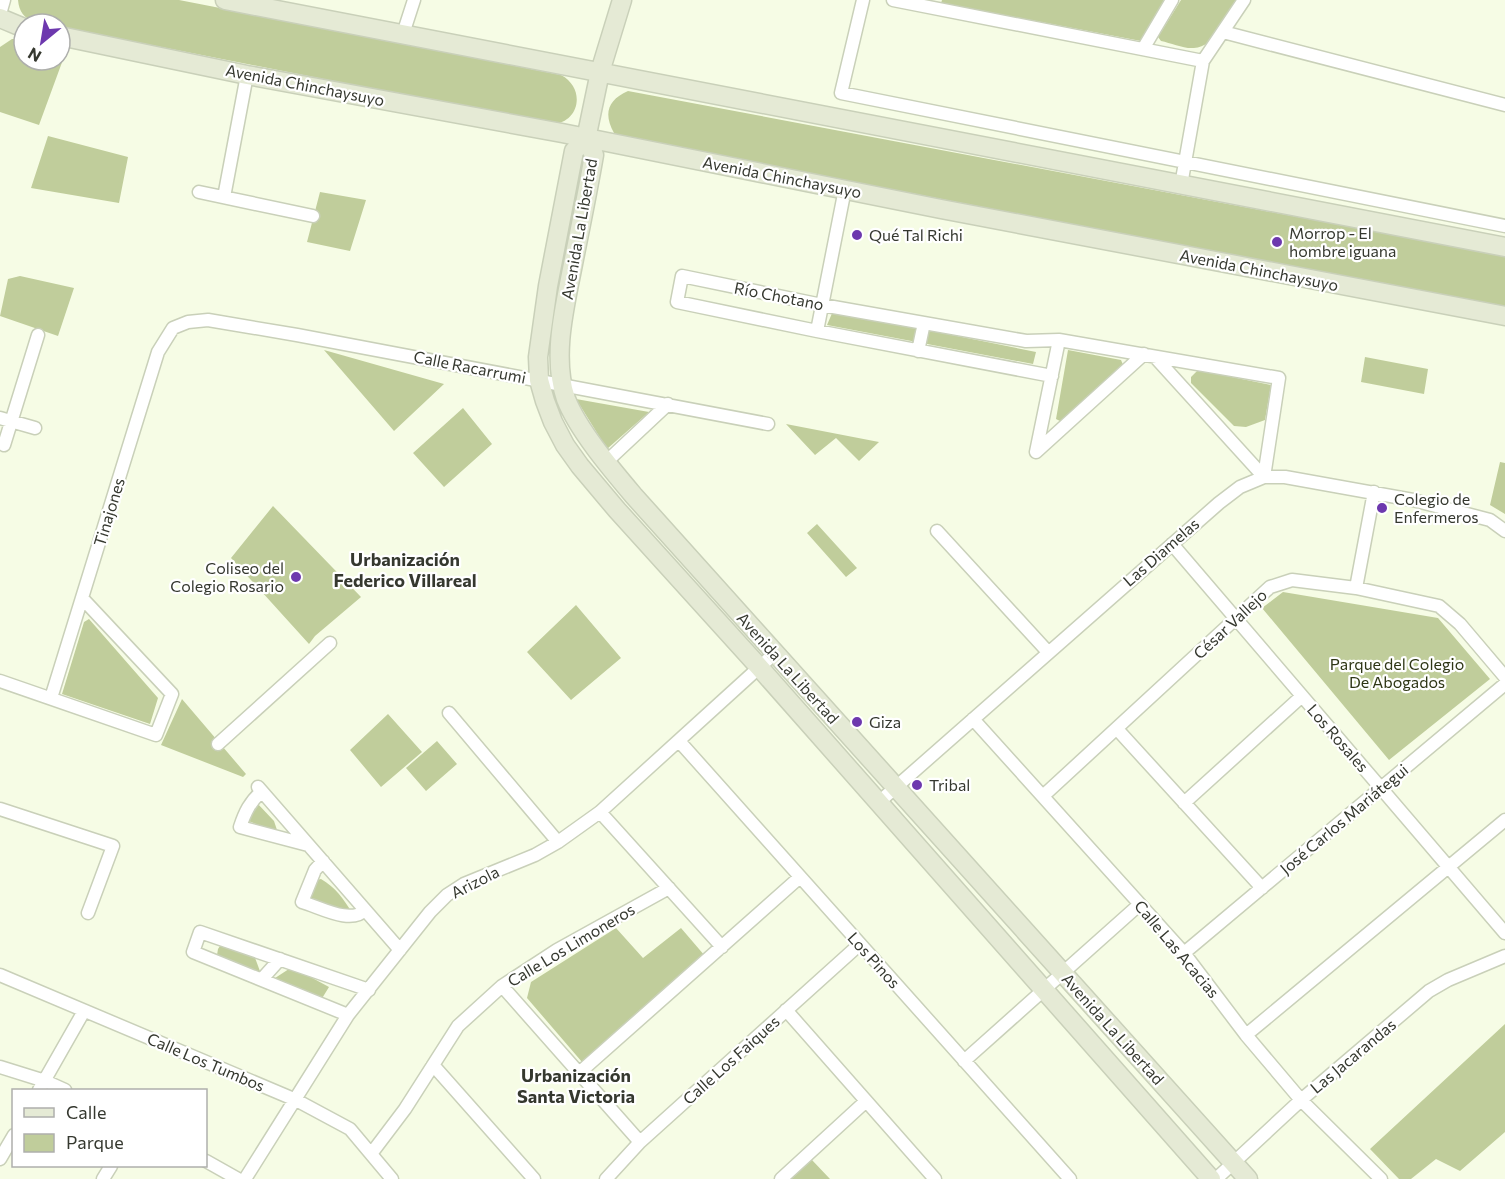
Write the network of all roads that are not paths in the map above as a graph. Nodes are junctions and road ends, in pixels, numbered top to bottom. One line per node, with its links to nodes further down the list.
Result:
1 (4, 0): 10 (street)
2 (225, 0): 9 (street)
3 (414, 0): 12 (street)
4 (622, 0): 17 (street, Avenida La Libertad)
5 (863, 0): 20 (street)
6 (893, 0): 14 (street)
7 (1172, 0): 14 (street)
8 (1244, 0): 11 (street)
9 (271, 4): 12 (street)
10 (0, 14)
11 (1223, 32): 15 (street); 18 (street)
12 (403, 34): 17 (street)
13 (72, 38): 16 (street, Avenida Chinchaysuyo)
14 (1143, 49): 15 (street)
15 (1203, 61): 20 (street)
16 (248, 75): 19 (street, Avenida Chinchaysuyo); 24 (street)
17 (598, 79): 19 (street, Avenida La Libertad); 21 (street)
18 (1505, 105)
19 (587, 132): 22 (street, Avenida Chinchaysuyo); 28 (street, Avenida La Libertad); 29 (street, Avenida La Libertad)
20 (1185, 162): 21 (street); 26 (street)
21 (1181, 185): 27 (street)
22 (845, 189): 30 (street); 31 (street, Avenida Chinchaysuyo)
23 (199, 192): 24 (street)
24 (224, 197): 25 (street)
25 (313, 216)
26 (1505, 226)
27 (1505, 247)
28 (548, 286): 29 (street); 40 (street, Avenida La Libertad)
29 (568, 290): 41 (street, Avenida La Libertad)
30 (822, 305): 32 (street, Río Chotano); 34 (street); 34 (street, Río Chotano)
31 (1505, 316)
32 (924, 323): 36 (street, Río Chotano); 37 (street)
33 (173, 328): 40 (street, Calle Racarrumi); 57 (street, Tinajones)
34 (817, 331): 37 (street, Río Chotano)
35 (38, 335): 44 (street)
36 (1059, 340): 38 (street, Río Chotano); 39 (street)
37 (918, 351): 39 (street, Río Chotano)
38 (1150, 356): 39 (street); 49 (street); 49 (street, Río Chotano)
39 (1052, 376)
40 (539, 380): 41 (street, Calle Racarrumi); 52 (street, Avenida La Libertad)
41 (562, 386): 42 (street, Calle Racarrumi); 48 (street, Avenida La Libertad)
42 (668, 404): 45 (street, Calle Racarrumi); 48 (street)
43 (0, 418): 44 (street)
44 (13, 422): 46 (street); 47 (street)
45 (768, 424)
46 (34, 428)
47 (4, 446)
48 (605, 463): 51 (street, Avenida La Libertad)
49 (1264, 477): 50 (street, Las Diamelas); 55 (street, Las Diamelas)
50 (1374, 492): 54 (street, Las Diamelas); 56 (street)
51 (634, 496): 52 (street); 61 (street, Avenida La Libertad)
52 (617, 510): 62 (street, Avenida La Libertad)
53 (936, 531): 60 (street)
54 (1505, 531)
55 (1172, 543): 58 (street, Los Rosales); 60 (street, Las Diamelas)
56 (1356, 588): 58 (street, César Vallejo); 63 (street, César Vallejo)
57 (82, 598): 67 (street, Tinajones); 67 (street)
58 (1236, 619): 66 (street, Los Rosales); 70 (street, César Vallejo)
59 (330, 643): 72 (street)
60 (1048, 652): 69 (street, Las Diamelas)
61 (775, 653): 62 (street, Arizola); 73 (street, Avenida La Libertad)
62 (760, 668): 71 (street, Arizola); 76 (street, Avenida La Libertad)
63 (1505, 677)
64 (0, 681): 67 (street)
65 (1505, 684): 74 (street, José Carlos Mariátegui)
66 (1302, 696): 74 (street, Los Rosales); 77 (street)
67 (51, 698)
68 (448, 713): 82 (street)
69 (972, 719): 73 (street, Las Diamelas); 75 (street, Calle Las Acacias)
70 (1117, 729): 75 (street, César Vallejo); 77 (street)
71 (679, 741): 79 (street, Arizola); 86 (street, Los Pinos)
72 (218, 744)
73 (896, 787): 76 (street, Las Diamelas); 99 (street, Avenida La Libertad)
74 (1381, 788): 85 (street, Los Rosales); 88 (street, José Carlos Mariátegui)
75 (1043, 796): 89 (street, Calle Las Acacias)
76 (879, 802): 104 (street, Avenida La Libertad)
77 (1184, 802): 88 (street)
78 (3, 810): 81 (street); 91 (street)
79 (600, 812): 82 (street, Arizola); 87 (street)
80 (1505, 820): 85 (street)
81 (0, 824)
82 (558, 842): 95 (street, Arizola)
83 (309, 846): 83 (street); 84 (street)
84 (323, 861): 90 (street); 90 (street)
85 (1449, 867): 92 (street, Los Rosales); 108 (street)
86 (800, 877): 93 (street, Los Pinos); 94 (street)
87 (669, 888): 94 (street); 102 (street, Calle Los Limoneros)
88 (1262, 888): 96 (street, José Carlos Mariátegui)
89 (1140, 904): 96 (street, Calle Las Acacias); 99 (street)
90 (365, 910): 95 (street)
91 (88, 913)
92 (1505, 933)
93 (860, 944): 105 (street, Calle Los Faiques); 109 (street, Los Pinos)
94 (722, 947): 112 (street)
95 (400, 950): 103 (street, Arizola)
96 (1184, 953): 108 (street, Calle Las Acacias)
97 (1505, 956): 116 (street, Las Jacarandas)
98 (280, 959): 101 (street); 101 (street); 103 (street)
99 (1063, 973): 104 (street); 123 (street, Avenida La Libertad)
100 (0, 975): 106 (street, Calle Los Tumbos)
101 (262, 979): 107 (street)
102 (502, 986): 110 (street, Calle Los Limoneros); 112 (street)
103 (369, 990): 107 (street, Arizola)
104 (1043, 991): 109 (street); 132 (street, Avenida La Libertad)
105 (786, 1010): 117 (street); 119 (street, Calle Los Faiques)
106 (84, 1011): 113 (street); 115 (street, Calle Los Tumbos)
107 (348, 1015): 115 (street, Arizola)
108 (1246, 1035): 116 (street, Calle Las Acacias)
109 (964, 1061): 124 (street, Los Pinos)
110 (434, 1065): 120 (street, Calle Los Limoneros); 128 (street)
111 (0, 1067): 113 (street)
112 (579, 1073): 119 (street)
113 (42, 1086): 114 (street)
114 (59, 1089)
115 (296, 1100): 120 (street, Calle Los Tumbos); 126 (street, Arizola)
116 (1301, 1100): 123 (street, Las Jacarandas); 135 (street, Calle Las Acacias)
117 (865, 1102): 130 (street); 131 (street)
118 (12, 1138): 121 (street)
119 (640, 1142): 129 (street, Calle Los Faiques)
120 (371, 1154): 127 (street, Calle Los Tumbos)
121 (0, 1159)
122 (207, 1162): 125 (street)
123 (1233, 1162): 133 (street, Las Jacarandas); 134 (street, Avenida La Libertad)
124 (1064, 1177)
125 (238, 1179)
126 (245, 1179)
127 (392, 1179)
128 (534, 1179)
129 (606, 1179)
130 (781, 1179)
131 (935, 1179)
132 (1211, 1179)
133 (1216, 1179)
134 (1248, 1179)
135 (1381, 1179)

